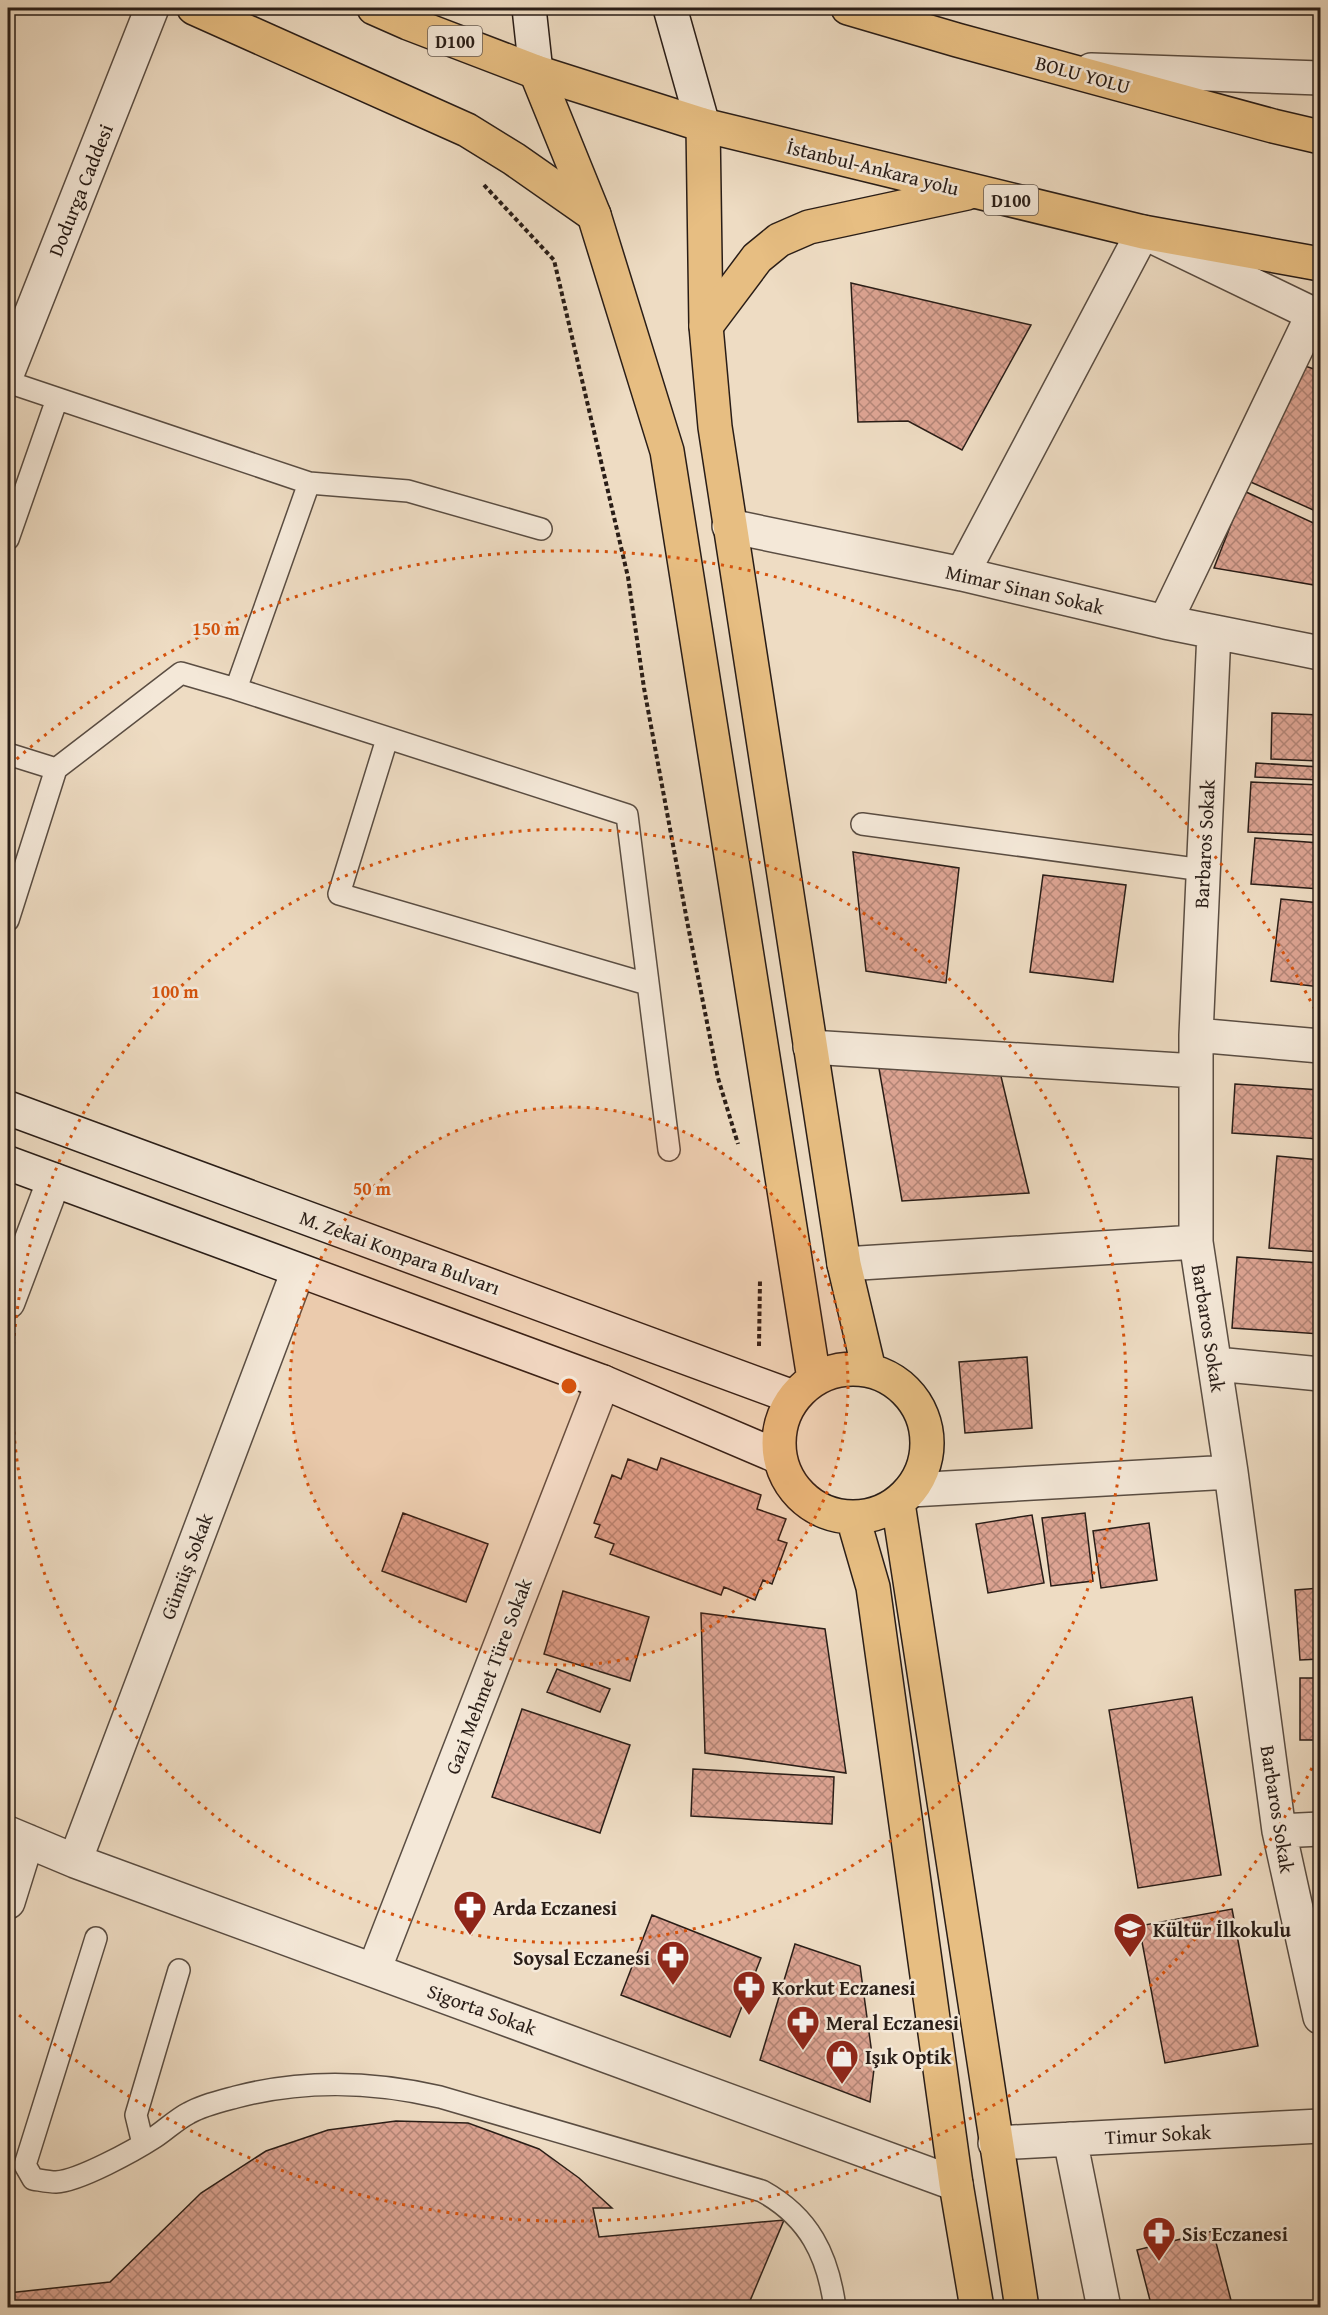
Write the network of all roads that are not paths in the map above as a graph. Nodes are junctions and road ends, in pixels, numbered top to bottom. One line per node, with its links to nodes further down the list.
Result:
1 (152, 8): 18 (street, Dodurga Caddesi)
2 (194, 8): 13 (main road)
3 (374, 8): 8 (main road, D100)
4 (529, 8): 8 (street)
5 (670, 8): 10 (street)
6 (848, 8): 7 (main road, BOLU YOLU)
7 (1063, 68): 9 (street); 11 (main road, BOLU YOLU)
8 (536, 72): 10 (main road, İstanbul-Ankara yolu / D100); 13 (main road)
9 (1320, 78)
10 (703, 125): 12 (main road, İstanbul-Ankara yolu / D100); 17 (main road)
11 (1320, 136)
12 (975, 192): 14 (main road, İstanbul-Ankara yolu / D100); 17 (main road)
13 (594, 215): 53 (main road)
14 (1143, 232): 15 (main road, İstanbul-Ankara yolu / D100); 16 (street); 25 (street)
15 (1320, 264)
16 (1317, 315): 26 (street)
17 (706, 326): 22 (main road)
18 (11, 352)
19 (8, 382): 20 (lane)
20 (57, 399): 21 (lane); 24 (lane)
21 (309, 483): 23 (lane); 29 (lane)
22 (729, 526): 25 (street, Mimar Sinan Sokak); 39 (main road)
23 (541, 529)
24 (8, 539)
25 (962, 574): 26 (street, Mimar Sinan Sokak)
26 (1166, 622): 27 (street, Mimar Sinan Sokak)
27 (1214, 632): 28 (street, Mimar Sinan Sokak); 34 (street, Barbaros Sokak)
28 (1320, 653)
29 (236, 689): 30 (lane); 32 (lane)
30 (387, 739): 36 (lane); 36 (lane)
31 (8, 754): 32 (lane)
32 (56, 769): 35 (lane)
33 (861, 824): 34 (lane)
34 (1203, 870): 37 (street, Barbaros Sokak)
35 (8, 920)
36 (647, 984): 42 (lane)
37 (1196, 1035): 38 (street); 40 (street, Barbaros Sokak)
38 (1320, 1046)
39 (810, 1047): 40 (street); 46 (main road)
40 (1196, 1071): 45 (street, Barbaros Sokak)
41 (8, 1108): 53 (street, M. Zekai Konpara Bulvarı)
42 (669, 1150)
43 (8, 1163): 44 (street)
44 (54, 1180): 47 (street); 48 (street)
45 (1196, 1242): 46 (street); 49 (street, Barbaros Sokak)
46 (844, 1264): 50 (main road)
47 (298, 1271): 52 (street); 61 (street, Gümüş Sokak)
48 (8, 1302)
49 (1215, 1364): 51 (street); 55 (street, Barbaros Sokak)
50 (870, 1370): 53 (main road); 56 (main road)
51 (1320, 1374)
52 (603, 1383): 54 (street); 65 (street, Gazi Mehmet Türe Sokak)
53 (803, 1388): 54 (main road)
54 (779, 1457): 57 (main road)
55 (1231, 1472): 56 (street); 59 (street, Barbaros Sokak)
56 (904, 1497): 57 (main road); 69 (main road)
57 (853, 1518): 71 (main road)
58 (1320, 1829): 59 (street)
59 (1279, 1831): 66 (street, Barbaros Sokak)
60 (17, 1837): 61 (street, Sigorta Sokak); 62 (street)
61 (75, 1861): 65 (street, Sigorta Sokak)
62 (8, 1902)
63 (96, 1938): 70 (lane)
64 (179, 1970): 70 (lane)
65 (374, 1970): 71 (street, Sigorta Sokak)
66 (1320, 2018)
67 (1320, 2126): 68 (street, Timur Sokak)
68 (1070, 2139): 69 (street, Timur Sokak); 75 (street)
69 (995, 2143): 74 (main road)
70 (143, 2144): 72 (lane)
71 (956, 2184): 73 (main road)
72 (835, 2307)
73 (977, 2307)
74 (1022, 2307)
75 (1104, 2307)

